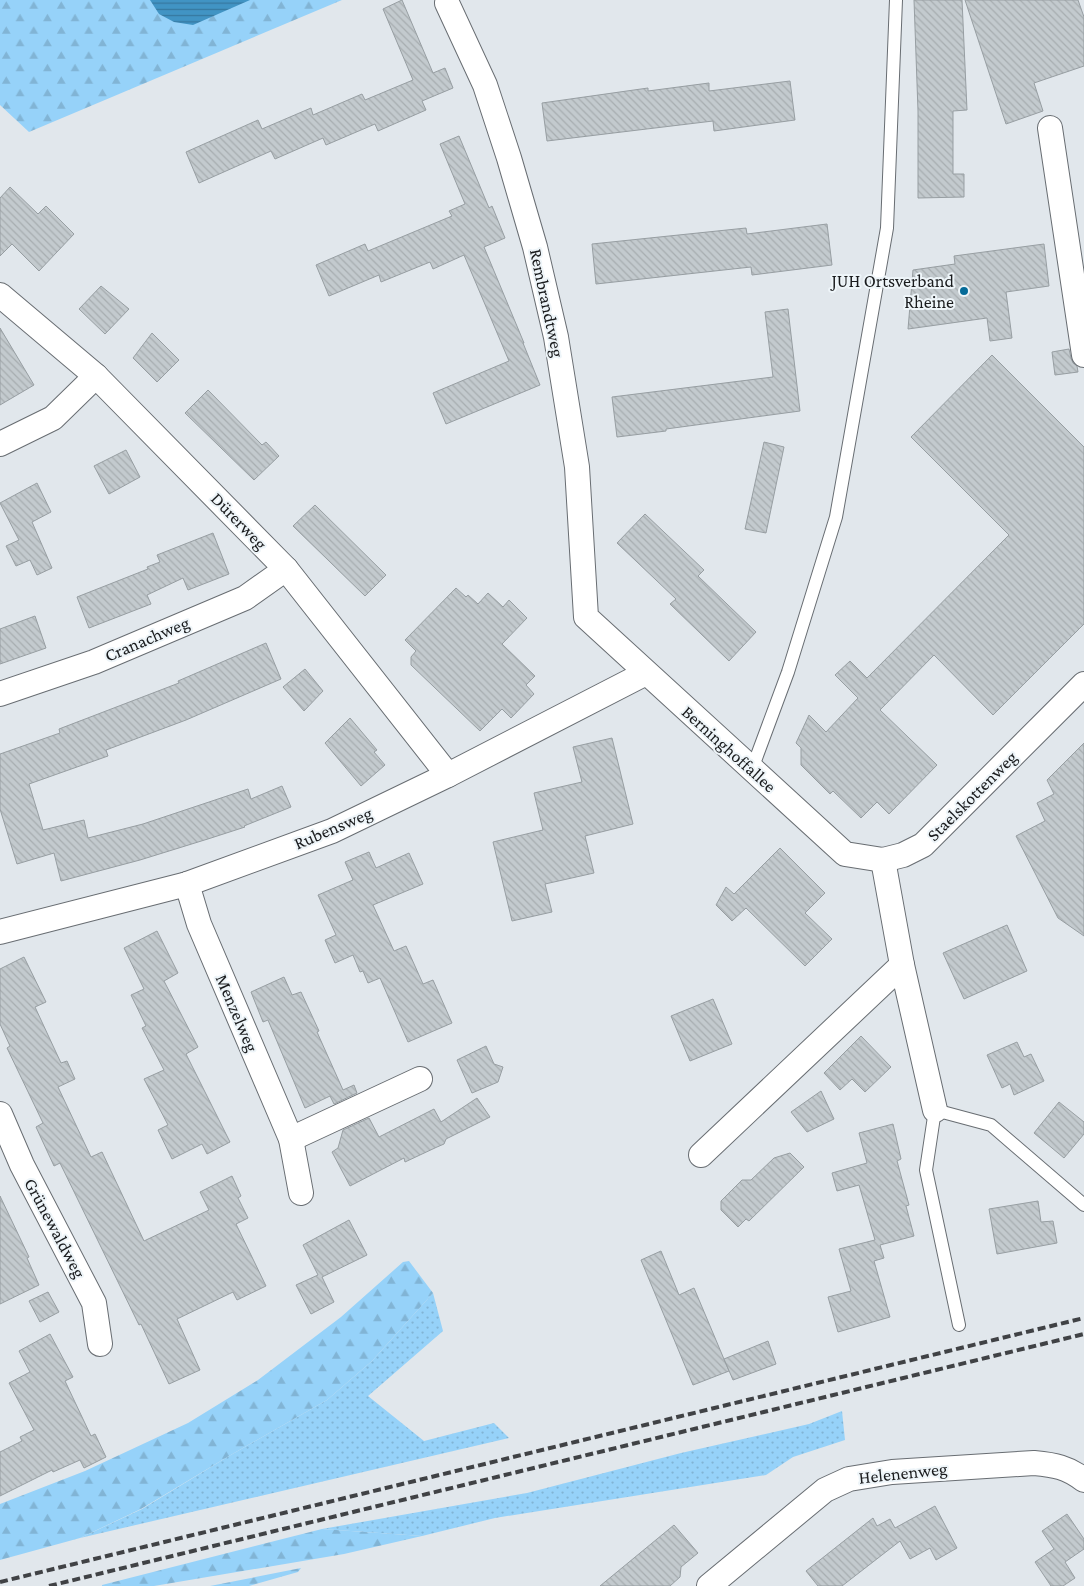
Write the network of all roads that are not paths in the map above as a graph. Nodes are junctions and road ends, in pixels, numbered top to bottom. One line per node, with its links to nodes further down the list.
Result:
1 (896, 0): 13 (lane)
2 (447, 3): 9 (street, Rembrandtweg)
3 (1050, 128): 5 (street)
4 (0, 295): 6 (street, Dürerweg)
5 (1084, 355)
6 (96, 376): 7 (street); 8 (street, Dürerweg)
7 (0, 444)
8 (286, 570): 12 (street, Cranachweg); 14 (street, Dürerweg)
9 (586, 617): 10 (street, Berninghoffallee)
10 (646, 673): 13 (street, Berninghoffallee); 14 (street, Rubensweg)
11 (1084, 684): 15 (street, Staelskottenweg)
12 (0, 694)
13 (752, 770): 15 (street, Berninghoffallee)
14 (448, 775): 16 (street, Rubensweg)
15 (883, 860): 18 (street)
16 (187, 884): 17 (street, Rubensweg); 22 (street, Menzelweg)
17 (0, 932)
18 (902, 965): 20 (street); 23 (street)
19 (420, 1079): 22 (street)
20 (935, 1110): 25 (lane); 26 (lane)
21 (0, 1114): 27 (street, Grünewaldweg)
22 (291, 1140): 24 (street, Menzelweg)
23 (701, 1155)
24 (301, 1192)
25 (1084, 1205)
26 (959, 1325)
27 (100, 1344)
28 (1078, 1476): 29 (street, Helenenweg)
29 (709, 1586)

